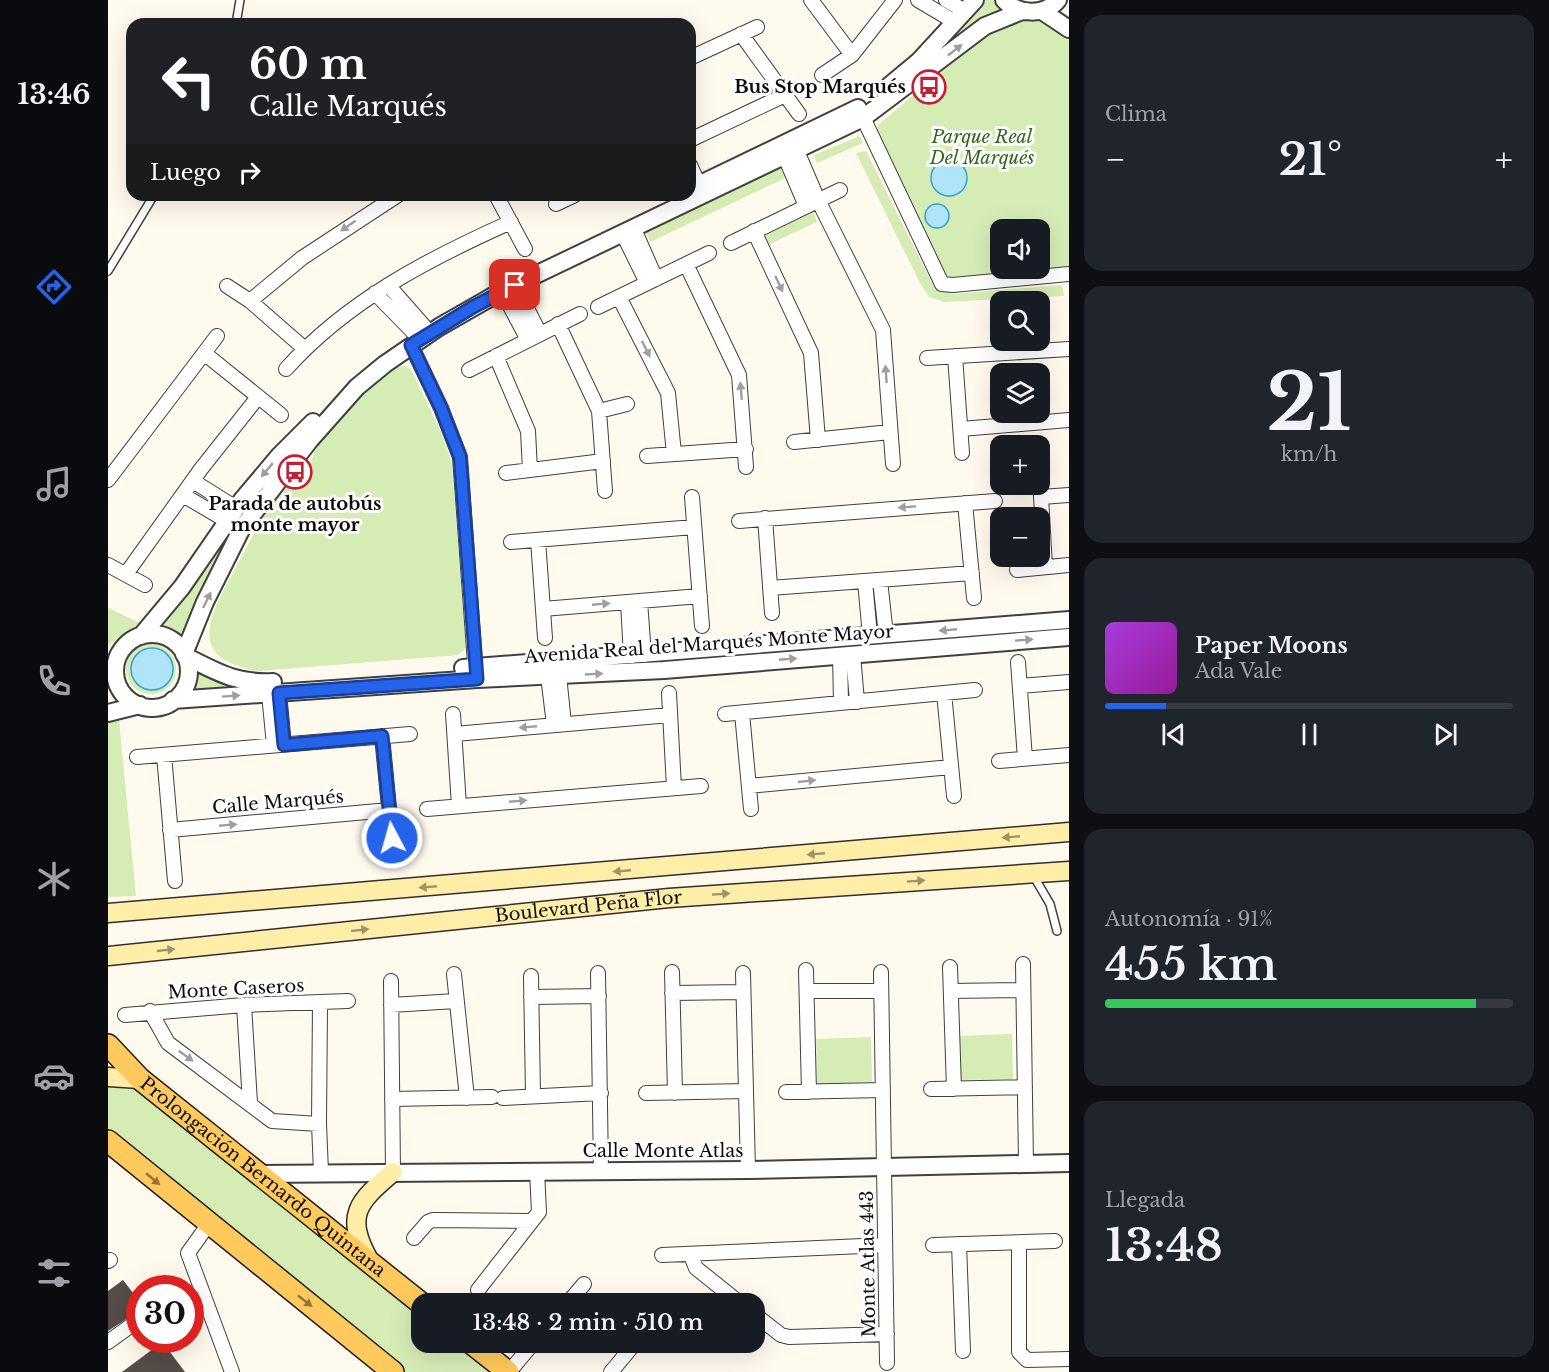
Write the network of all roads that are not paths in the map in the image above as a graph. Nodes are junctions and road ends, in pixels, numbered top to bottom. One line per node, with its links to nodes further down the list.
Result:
1 (240, 0): 11 (lane)
2 (811, 0): 16 (street)
3 (895, 0): 16 (street)
4 (918, 0): 9 (street)
5 (946, 0): 9 (street)
6 (1004, 0): 8 (street)
7 (1058, 0): 10 (street)
8 (1022, 10): 10 (street); 19 (street, one-way to 8)
9 (965, 11): 19 (street)
10 (1042, 11): 13 (street)
11 (237, 18)
12 (757, 27): 14 (street)
13 (1069, 29)
14 (741, 34): 15 (street); 18 (street)
15 (696, 55)
16 (852, 55): 17 (street)
17 (822, 75)
18 (785, 95): 20 (street); 21 (street)
19 (861, 113): 22 (street); 23 (street); 42 (street)
20 (799, 114)
21 (696, 137)
22 (791, 154): 25 (street); 32 (street)
23 (696, 186)
24 (840, 190): 32 (street)
25 (696, 199)
26 (150, 201): 41 (lane)
27 (388, 201): 49 (street, one-way to 49)
28 (499, 201): 34 (street)
29 (562, 201): 33 (street)
30 (666, 201): 53 (street)
31 (692, 201): 35 (street)
32 (812, 203): 36 (street); 70 (street, one-way to 32)
33 (556, 204)
34 (510, 222): 38 (street); 44 (street)
35 (628, 231): 43 (street); 46 (street)
36 (754, 231): 37 (street); 71 (street, one-way to 71)
37 (731, 243)
38 (525, 249)
39 (709, 254): 40 (street)
40 (686, 264): 43 (street); 73 (street, one-way to 40)
41 (108, 271)
42 (1069, 274)
43 (651, 281): 48 (street)
44 (388, 285): 47 (street); 53 (street)
45 (227, 286): 49 (street)
46 (509, 288): 53 (street); 55 (street)
47 (375, 293): 53 (street); 56 (street)
48 (619, 297): 50 (street); 75 (street, one-way to 75)
49 (250, 301): 56 (street)
50 (598, 307)
51 (580, 314): 52 (street)
52 (558, 324): 55 (street); 66 (street)
53 (416, 335): 92 (street, one-way to 92); 123 (street, one-way to 53); 126 (street)
54 (217, 336): 58 (street)
55 (534, 337): 59 (street)
56 (305, 349): 62 (street)
57 (1069, 349): 60 (street)
58 (204, 354): 64 (street); 82 (street)
59 (496, 356): 63 (street); 80 (street)
60 (955, 356): 61 (street); 69 (street)
61 (927, 358)
62 (286, 369)
63 (469, 370)
64 (258, 397): 67 (street); 83 (street)
65 (627, 404): 66 (street)
66 (599, 411): 77 (street)
67 (281, 415)
68 (1069, 420): 69 (street)
69 (961, 429): 74 (street)
70 (890, 432): 71 (street); 78 (street)
71 (818, 440): 72 (street)
72 (794, 442)
73 (746, 449): 75 (street); 79 (street)
74 (962, 453)
75 (674, 454): 76 (street)
76 (647, 456)
77 (603, 461): 80 (street); 84 (street)
78 (893, 464)
79 (746, 468)
80 (530, 470): 81 (street)
81 (506, 473)
82 (108, 480)
83 (192, 481): 85 (street); 92 (street)
84 (604, 491)
85 (183, 495): 92 (street); 104 (street)
86 (1069, 495): 88 (street)
87 (692, 497): 95 (street)
88 (1041, 497): 91 (street)
89 (994, 501): 90 (street)
90 (965, 502): 93 (street, one-way to 93); 103 (street)
91 (1042, 507)
92 (231, 515): 117 (street)
93 (765, 518): 94 (street); 108 (street)
94 (739, 520)
95 (694, 527): 96 (street); 109 (street)
96 (538, 540): 97 (street); 112 (street)
97 (511, 542)
98 (108, 565): 104 (street)
99 (1069, 565): 101 (street)
100 (1046, 567): 102 (street)
101 (1050, 567)
102 (1017, 570)
103 (972, 573): 105 (street); 110 (street)
104 (126, 574): 107 (street)
105 (880, 580): 106 (street); 118 (street)
106 (865, 581): 108 (street); 118 (street)
107 (145, 585)
108 (770, 588): 113 (street)
109 (700, 596): 111 (street); 115 (street)
110 (974, 598)
111 (634, 601): 112 (street, one-way to 111); 124 (street)
112 (543, 609): 120 (street)
113 (772, 613)
114 (1069, 620): 116 (street, Avenida Real del Marqués Monte Mayor)
115 (702, 626)
116 (997, 634): 118 (street, Avenida Real del Marqués Monte Mayor, one-way to 118); 119 (street, Avenida Real del Marqués Monte Mayor, one-way to 119); 122 (street, Avenida Real del Marqués Monte Mayor)
117 (141, 636): 121 (street); 123 (street)
118 (878, 636): 124 (street, Avenida Real del Marqués Monte Mayor)
119 (1069, 637)
120 (545, 638)
121 (115, 653): 137 (street)
122 (846, 654): 127 (street, Avenida Real del Marqués Monte Mayor, one-way to 122); 135 (street); 136 (street)
123 (185, 655): 126 (street, Avenida Real del Marqués Monte Mayor); 134 (street)
124 (638, 656): 126 (street, Avenida Real del Marqués Monte Mayor)
125 (1018, 662): 129 (street)
126 (476, 673): 127 (street, Avenida Real del Marqués Monte Mayor); 131 (street, Avenida Real del Marqués Monte Mayor)
127 (554, 675): 143 (street)
128 (1069, 682): 129 (street)
129 (1020, 686): 151 (street)
130 (975, 690): 133 (street)
131 (274, 693): 134 (street, Avenida Real del Marqués Monte Mayor, one-way to 131); 147 (street)
132 (669, 693): 142 (street)
133 (944, 693): 135 (street); 153 (street)
134 (173, 700): 137 (street)
135 (857, 702): 136 (street)
136 (841, 703): 139 (street)
137 (140, 705): 138 (street)
138 (108, 713)
139 (742, 713): 141 (street); 155 (street)
140 (453, 714): 145 (street)
141 (724, 714)
142 (670, 715): 143 (street); 156 (street)
143 (559, 725): 145 (street, one-way to 145)
144 (410, 734): 146 (street)
145 (455, 734): 158 (street)
146 (382, 736): 147 (street); 161 (street)
147 (279, 745): 148 (street)
148 (164, 755): 150 (street); 162 (street)
149 (1069, 755): 151 (street)
150 (137, 758)
151 (1025, 759): 152 (street)
152 (999, 761)
153 (951, 767): 155 (street, one-way to 153); 157 (street)
154 (701, 786): 156 (street)
155 (749, 786): 160 (street)
156 (674, 788): 158 (street, one-way to 156)
157 (954, 796)
158 (459, 806): 159 (street)
159 (427, 809)
160 (751, 809)
161 (389, 810): 162 (street, Calle Marqués, one-way to 161); 164 (street)
162 (170, 830): 168 (street)
163 (1069, 832): 165 (main road, Boulevard Peña Flor, one-way to 165)
164 (392, 838)
165 (668, 867): 169 (main road); 170 (main road, Boulevard Peña Flor, one-way to 170)
166 (1069, 871): 167 (main road, Boulevard Peña Flor)
167 (1032, 873): 169 (main road, Boulevard Peña Flor, one-way to 167); 171 (lane)
168 (175, 881)
169 (669, 898): 172 (main road, Boulevard Peña Flor, one-way to 169)
170 (108, 913)
171 (1057, 931)
172 (108, 956)
173 (1023, 964): 183 (street)
174 (950, 967): 186 (street)
175 (806, 970): 184 (street)
176 (672, 972): 188 (street)
177 (881, 972): 185 (street, Monte Atlas 443)
178 (598, 973): 189 (street)
179 (743, 973): 187 (street)
180 (454, 974): 192 (street)
181 (531, 976): 190 (street)
182 (391, 981): 195 (street)
183 (1023, 990): 186 (street); 201 (street)
184 (807, 991): 185 (street); 207 (street)
185 (881, 991): 204 (street, Monte Atlas 443)
186 (951, 991): 203 (street)
187 (743, 992): 188 (street); 205 (street)
188 (672, 993): 210 (street)
189 (599, 996): 190 (street); 208 (street)
190 (531, 997): 211 (street)
191 (348, 1001): 193 (street, Monte Caseros)
192 (456, 1001): 195 (street); 212 (street)
193 (320, 1003): 194 (street, Monte Caseros); 215 (street)
194 (244, 1005): 196 (street, Monte Caseros); 214 (street)
195 (391, 1005): 213 (street)
196 (150, 1011): 197 (street, Monte Caseros); 214 (street, one-way to 214)
197 (125, 1014)
198 (108, 1045): 200 (main road, Prolongación Bernardo Quintana)
199 (108, 1077): 200 (main road)
200 (140, 1079): 225 (main road, Prolongación Bernardo Quintana)
201 (1025, 1088): 203 (street); 218 (street)
202 (931, 1089): 203 (street)
203 (954, 1089)
204 (883, 1090): 207 (street); 219 (street, Monte Atlas 443)
205 (746, 1091): 210 (street); 220 (street)
206 (786, 1092): 207 (street)
207 (809, 1092)
208 (601, 1093): 211 (street); 222 (street)
209 (646, 1093): 210 (street)
210 (675, 1093)
211 (533, 1096): 212 (street)
212 (467, 1098): 213 (street)
213 (392, 1099): 224 (street)
214 (250, 1103): 215 (street)
215 (319, 1124): 223 (street)
216 (108, 1141): 227 (main road, one-way to 227)
217 (1069, 1163): 218 (street, Calle Monte Atlas)
218 (1026, 1164): 219 (street, Calle Monte Atlas)
219 (885, 1165): 220 (street, Calle Monte Atlas); 232 (street, Monte Atlas 443)
220 (748, 1170): 222 (street, Calle Monte Atlas)
221 (537, 1171): 222 (street, Calle Monte Atlas); 224 (street, Calle Monte Atlas); 226 (street)
222 (601, 1171)
223 (321, 1172): 224 (street, Calle Monte Atlas); 225 (street, Calle Monte Atlas)
224 (393, 1172): 236 (main road)
225 (257, 1174): 236 (main road, Prolongación Bernardo Quintana)
226 (531, 1221): 228 (street); 238 (street)
227 (208, 1225): 252 (street); 253 (main road, one-way to 253)
228 (414, 1238)
229 (1055, 1241): 230 (street)
230 (1019, 1243): 231 (street); 250 (street)
231 (959, 1244): 233 (street); 246 (street)
232 (885, 1245): 235 (street); 244 (street, Monte Atlas 443)
233 (933, 1245)
234 (662, 1255): 235 (street)
235 (691, 1256): 240 (street)
236 (371, 1264): 241 (main road, Prolongación Bernardo Quintana)
237 (584, 1284): 239 (street)
238 (478, 1290)
239 (576, 1293)
240 (727, 1293)
241 (411, 1295)
242 (765, 1323): 244 (street)
243 (126, 1329): 245 (street)
244 (886, 1334): 251 (street, Monte Atlas 443)
245 (108, 1342)
246 (963, 1351)
247 (484, 1353): 254 (main road)
248 (524, 1353): 254 (street)
249 (626, 1353): 255 (street)
250 (1069, 1359)
251 (887, 1363)
252 (232, 1372)
253 (393, 1372)
254 (508, 1372)
255 (610, 1372)

